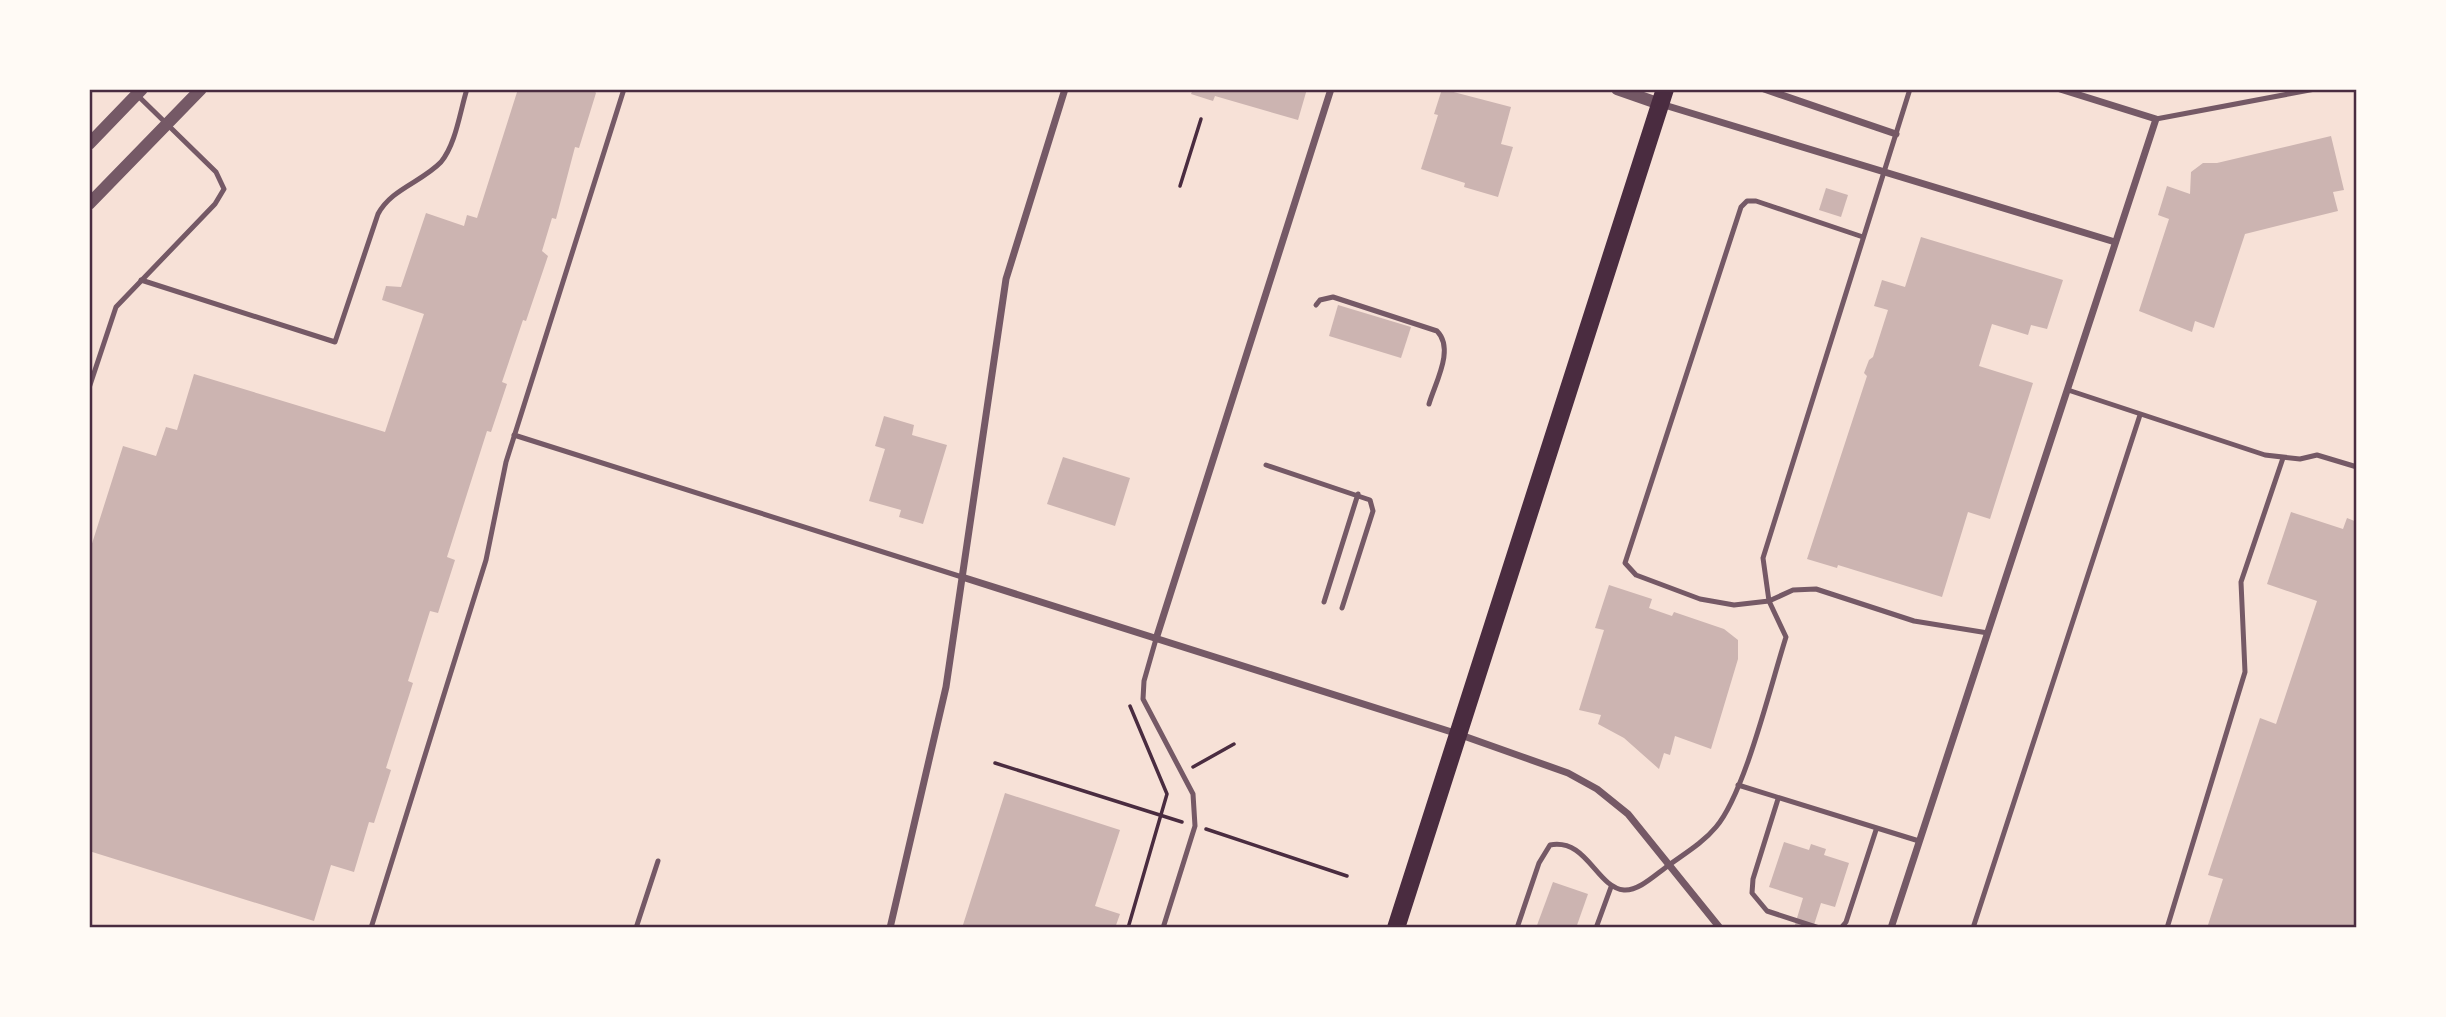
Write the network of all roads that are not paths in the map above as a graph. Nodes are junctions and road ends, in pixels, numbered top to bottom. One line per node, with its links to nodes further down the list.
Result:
1 (201, 89): 14 (street)
2 (467, 89): 21 (lane)
3 (624, 89): 27 (lane)
4 (1065, 89): 32 (street)
5 (1331, 89): 37 (street)
6 (1617, 89): 12 (street)
7 (1763, 89): 15 (street)
8 (1910, 89): 15 (lane)
9 (2060, 89): 13 (street)
10 (2315, 89): 13 (lane)
11 (136, 91): 14 (lane); 16 (street)
12 (1663, 96): 17 (street); 38 (main road)
13 (2156, 119): 20 (street)
14 (168, 124): 18 (street); 21 (lane)
15 (1896, 134): 17 (lane)
16 (89, 144)
17 (1884, 172): 19 (lane); 20 (street)
18 (89, 204)
19 (1863, 237): 33 (lane); 33 (lane)
20 (2115, 242): 24 (street)
21 (141, 280): 23 (lane)
22 (1316, 305): 25 (lane)
23 (89, 388)
24 (2068, 390): 26 (lane); 36 (street)
25 (1429, 404)
26 (2140, 415): 28 (lane); 57 (lane)
27 (514, 435): 32 (lane); 46 (lane)
28 (2283, 458): 30 (lane); 58 (lane)
29 (1266, 465): 31 (lane)
30 (2357, 467)
31 (1358, 494): 34 (lane); 35 (lane)
32 (962, 577): 37 (street); 48 (street)
33 (1769, 601): 36 (lane); 39 (lane)
34 (1324, 602)
35 (1342, 608)
36 (1988, 633): 42 (street)
37 (1156, 639): 38 (street); 49 (lane)
38 (1458, 734): 44 (street); 50 (main road)
39 (1738, 785): 40 (lane); 44 (lane)
40 (1778, 799): 41 (lane); 54 (lane)
41 (1876, 830): 42 (lane); 55 (lane)
42 (1919, 841): 56 (street)
43 (658, 861): 47 (lane)
44 (1671, 863): 45 (lane); 53 (street)
45 (1611, 887): 51 (lane); 52 (lane)
46 (371, 928)
47 (636, 928)
48 (890, 928)
49 (1163, 928)
50 (1396, 928)
51 (1517, 928)
52 (1595, 928)
53 (1720, 928)
54 (1819, 928)
55 (1841, 928)
56 (1891, 928)
57 (1973, 928)
58 (2167, 928)

